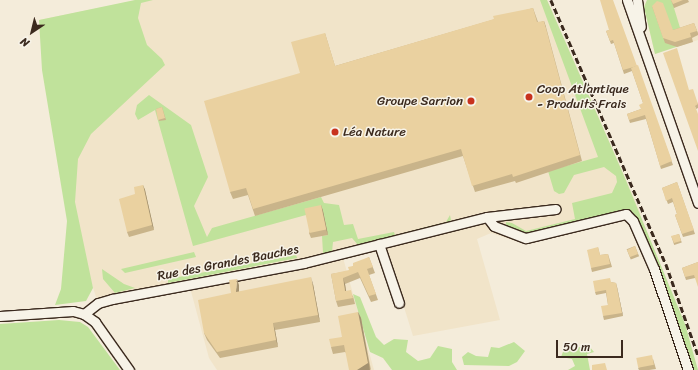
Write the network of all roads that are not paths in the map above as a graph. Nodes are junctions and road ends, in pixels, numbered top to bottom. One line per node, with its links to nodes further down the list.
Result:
1 (627, 0): 3 (street)
2 (637, 0): 3 (street)
3 (643, 45): 4 (street)
4 (698, 204)
5 (556, 209): 6 (street, Rue des Grandes Bauches)
6 (487, 217): 7 (street, Rue des Grandes Bauches); 12 (street)
7 (379, 244): 8 (street); 9 (street, Rue des Grandes Bauches)
8 (400, 303)
9 (84, 314): 10 (street); 11 (street)
10 (0, 316)
11 (128, 370)
12 (688, 370)

